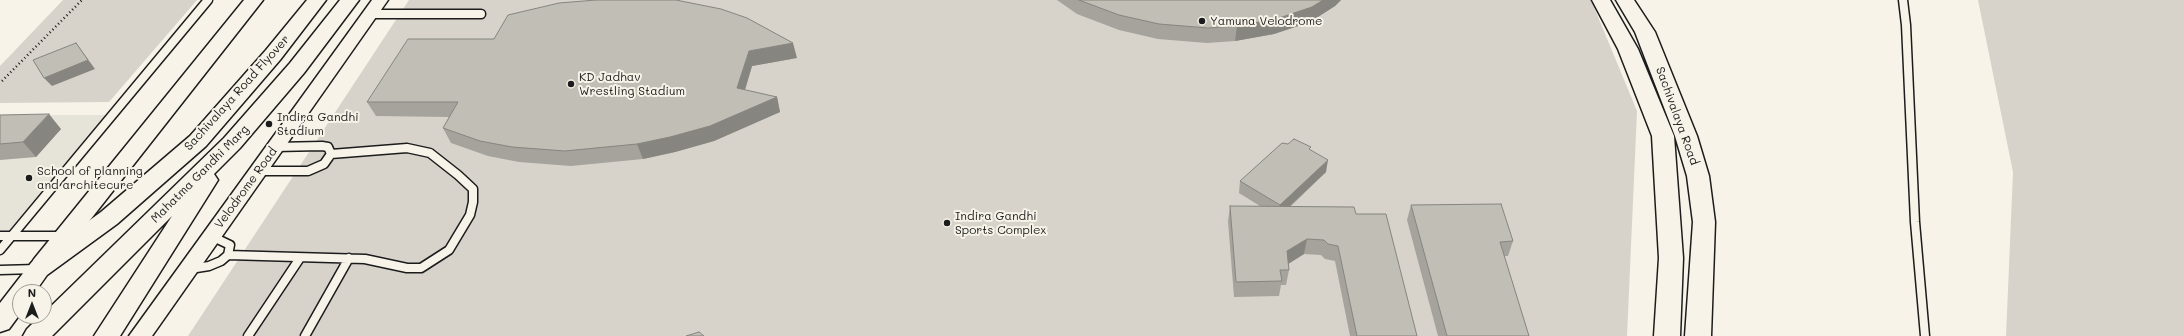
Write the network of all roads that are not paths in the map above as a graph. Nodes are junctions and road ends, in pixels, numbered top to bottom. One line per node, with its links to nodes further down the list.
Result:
1 (208, 0): 15 (lane)
2 (254, 0): 16 (main road)
3 (317, 0): 22 (main road, Sachivalaya Road Flyover)
4 (350, 0): 10 (main road, Mahatma Gandhi Marg)
5 (1903, 0): 35 (lane)
6 (1602, 2): 7 (main road); 33 (main road, Sachivalaya Road)
7 (1626, 2): 34 (main road, Sachivalaya Road)
8 (375, 7): 9 (lane); 11 (street, Velodrome Road)
9 (481, 14)
10 (232, 143): 28 (main road, Mahatma Gandhi Marg); 29 (main road)
11 (275, 147): 12 (lane); 13 (street, Velodrome Road)
12 (331, 154): 13 (lane); 21 (lane)
13 (258, 171): 17 (street, Velodrome Road)
14 (0, 236): 15 (lane)
15 (11, 236): 16 (lane); 18 (lane)
16 (66, 236): 22 (main road)
17 (211, 236): 19 (lane); 23 (street, Velodrome Road)
18 (0, 250)
19 (228, 254): 20 (lane); 23 (lane)
20 (300, 258): 21 (lane); 31 (lane)
21 (349, 258): 32 (lane)
22 (39, 269): 24 (lane); 25 (main road)
23 (187, 269): 30 (street, Velodrome Road)
24 (0, 270)
25 (28, 284)
26 (12, 306): 27 (main road)
27 (0, 322)
28 (36, 336)
29 (107, 336)
30 (140, 336)
31 (248, 336)
32 (305, 336)
33 (1667, 336)
34 (1698, 336)
35 (1925, 336)

